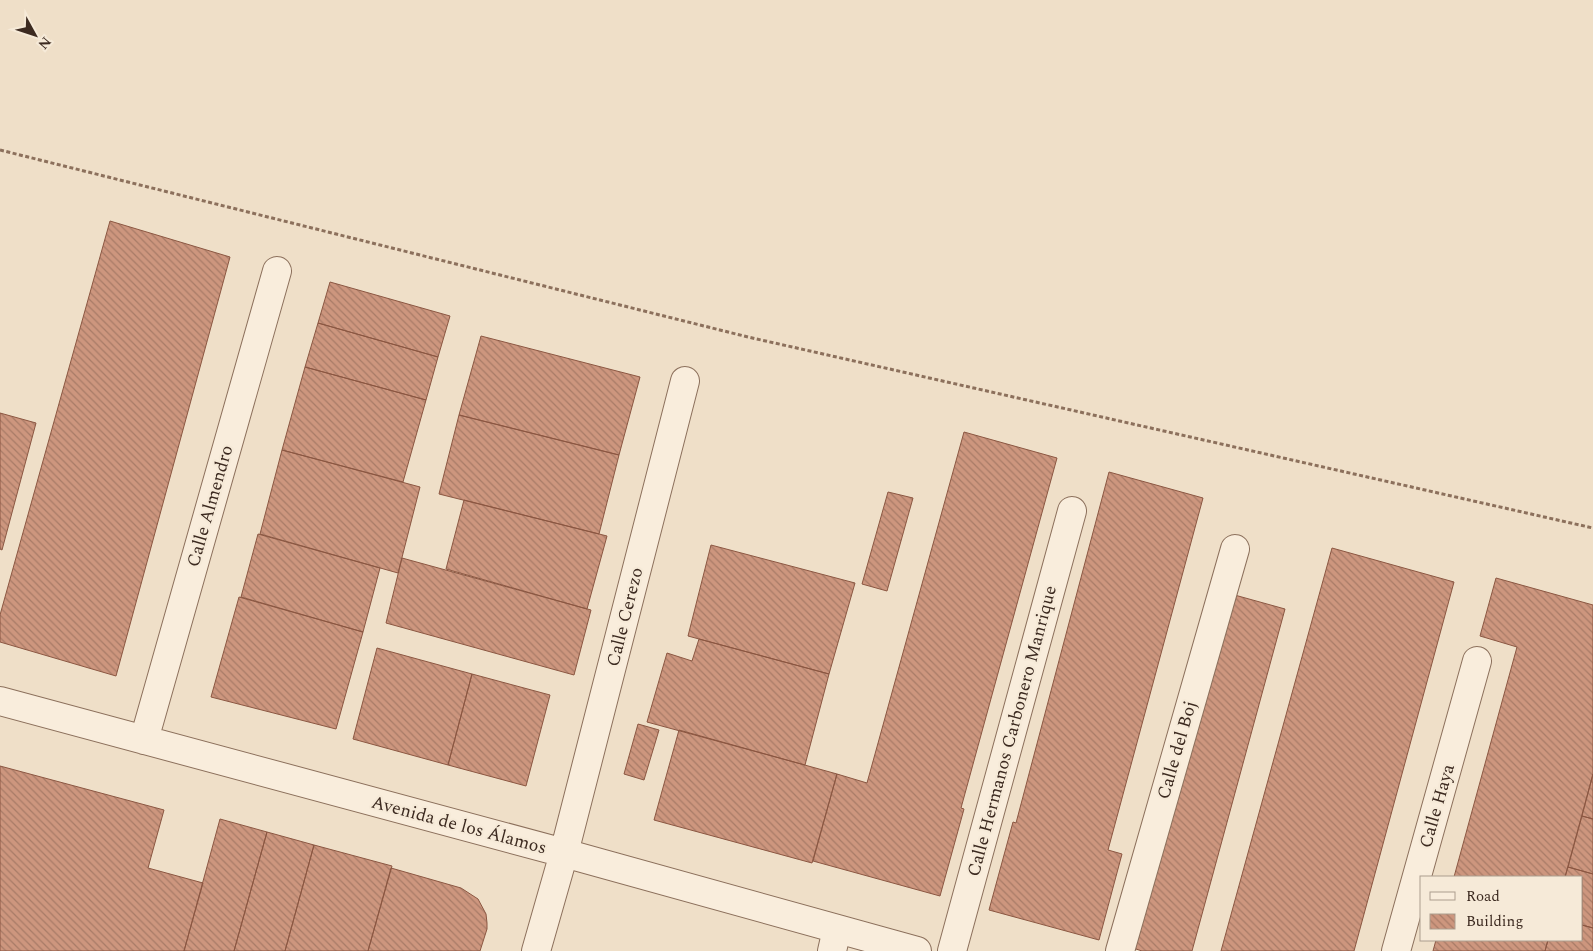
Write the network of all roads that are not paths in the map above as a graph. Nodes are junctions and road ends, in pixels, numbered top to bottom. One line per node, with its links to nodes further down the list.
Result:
1 (276, 272): 7 (street, Calle Almendro)
2 (685, 381): 8 (street, Calle Cerezo)
3 (1072, 511): 12 (street, Calle Hermanos Carbonero Manrique)
4 (1235, 549): 13 (street, Calle del Boj)
5 (1477, 661): 14 (street, Calle Haya)
6 (0, 701): 7 (street, Avenida de los Álamos)
7 (144, 740): 8 (street, Avenida de los Álamos)
8 (564, 853): 9 (street, Avenida de los Álamos); 10 (street, Calle Cerezo)
9 (834, 940): 11 (street, Avenida de los Álamos)
10 (536, 951)
11 (918, 951)
12 (952, 951)
13 (1120, 951)
14 (1396, 951)

